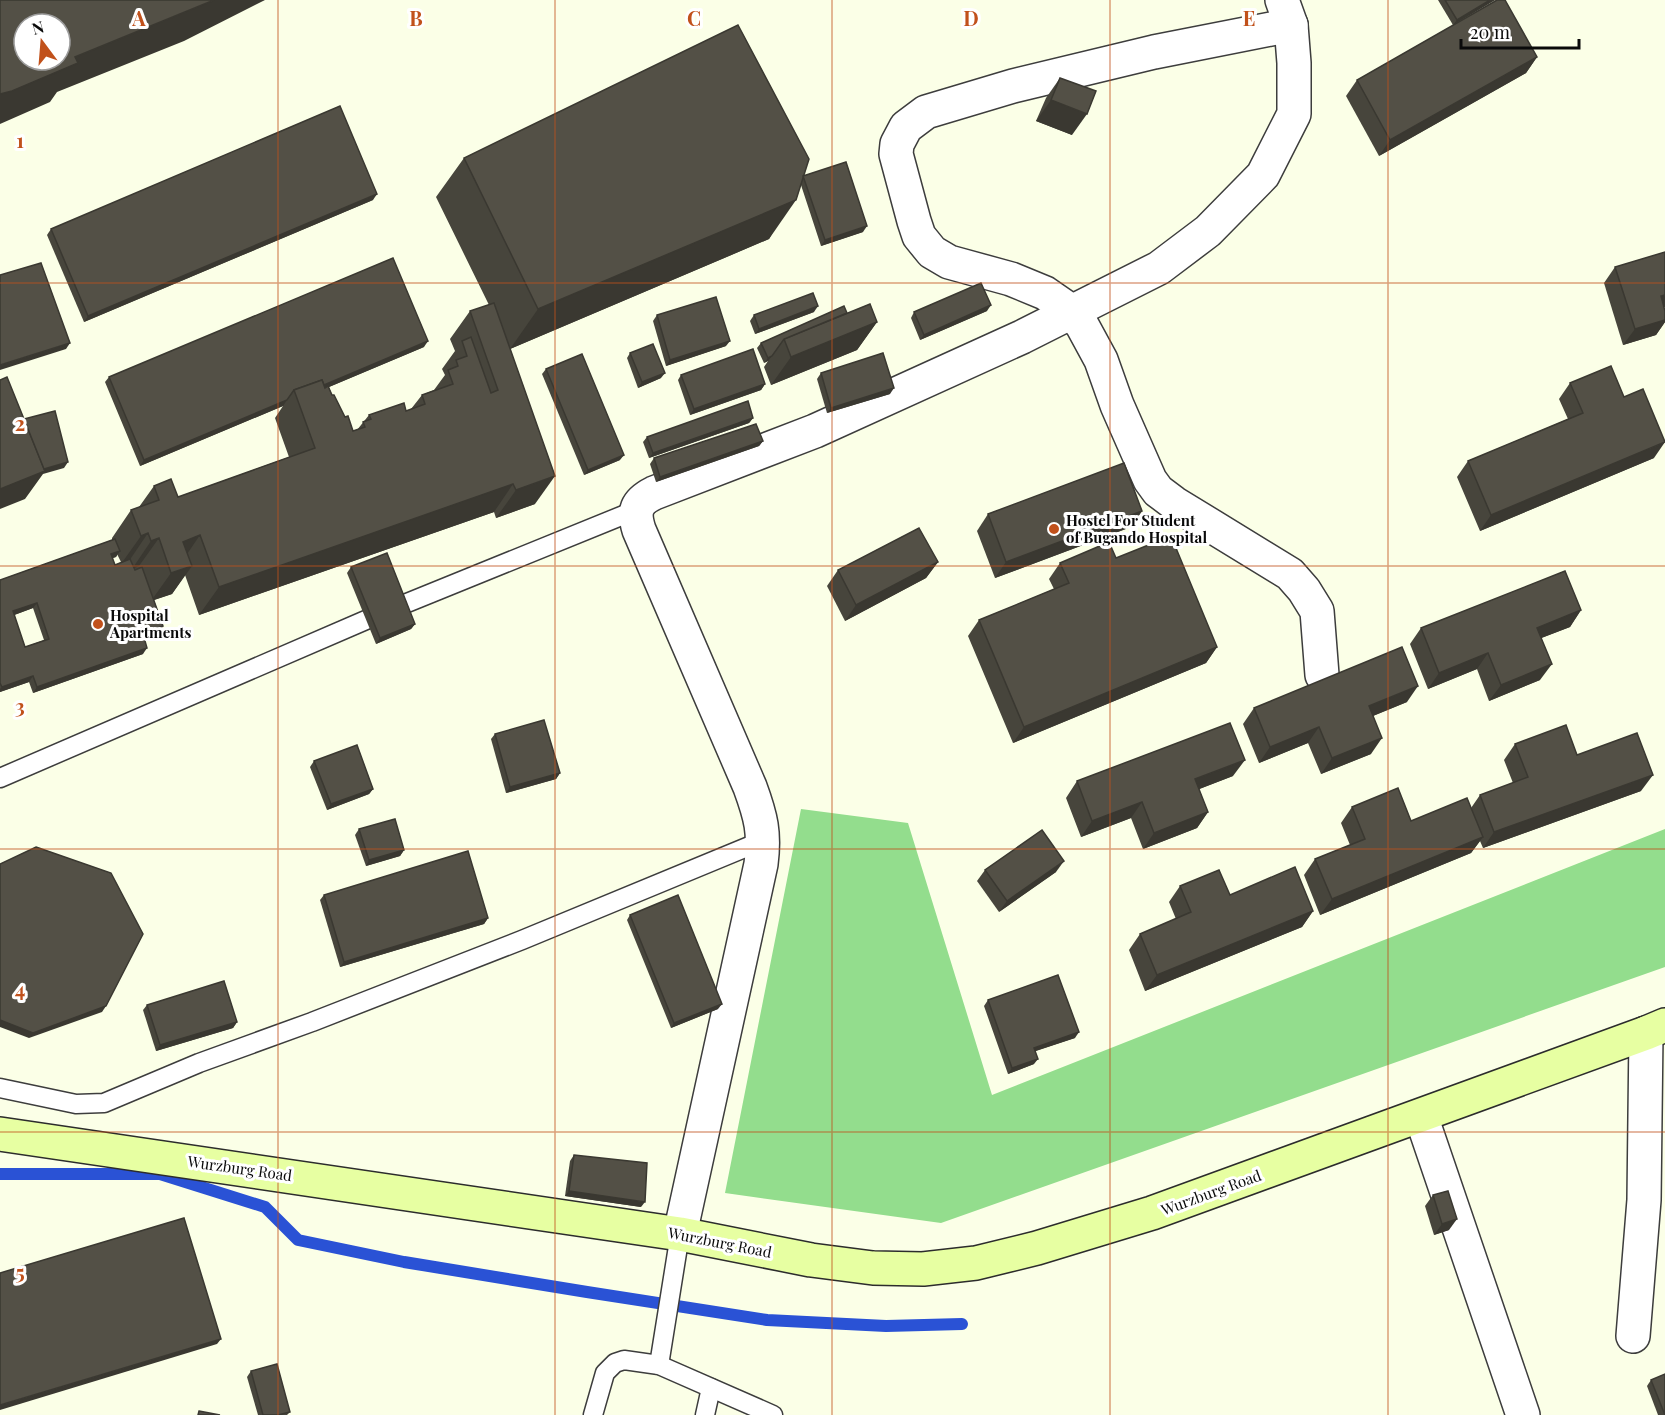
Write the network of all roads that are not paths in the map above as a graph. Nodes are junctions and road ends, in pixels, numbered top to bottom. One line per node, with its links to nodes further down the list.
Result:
1 (1286, 12): 2 (street); 2 (street)
2 (1071, 311): 3 (street); 6 (street)
3 (636, 510): 4 (lane); 8 (street)
4 (402, 605)
5 (366, 620): 7 (lane)
6 (1322, 675)
7 (0, 778)
8 (764, 840): 10 (lane); 13 (street)
9 (1656, 1029): 11 (main road, Wurzburg Road); 14 (street)
10 (0, 1088)
11 (1421, 1116): 13 (main road, Wurzburg Road); 20 (street)
12 (0, 1134): 13 (main road, Wurzburg Road)
13 (680, 1234): 15 (lane)
14 (1633, 1336)
15 (659, 1365): 16 (lane); 17 (lane)
16 (711, 1388): 18 (lane); 19 (lane)
17 (593, 1415)
18 (705, 1415)
19 (773, 1415)
20 (1523, 1415)

